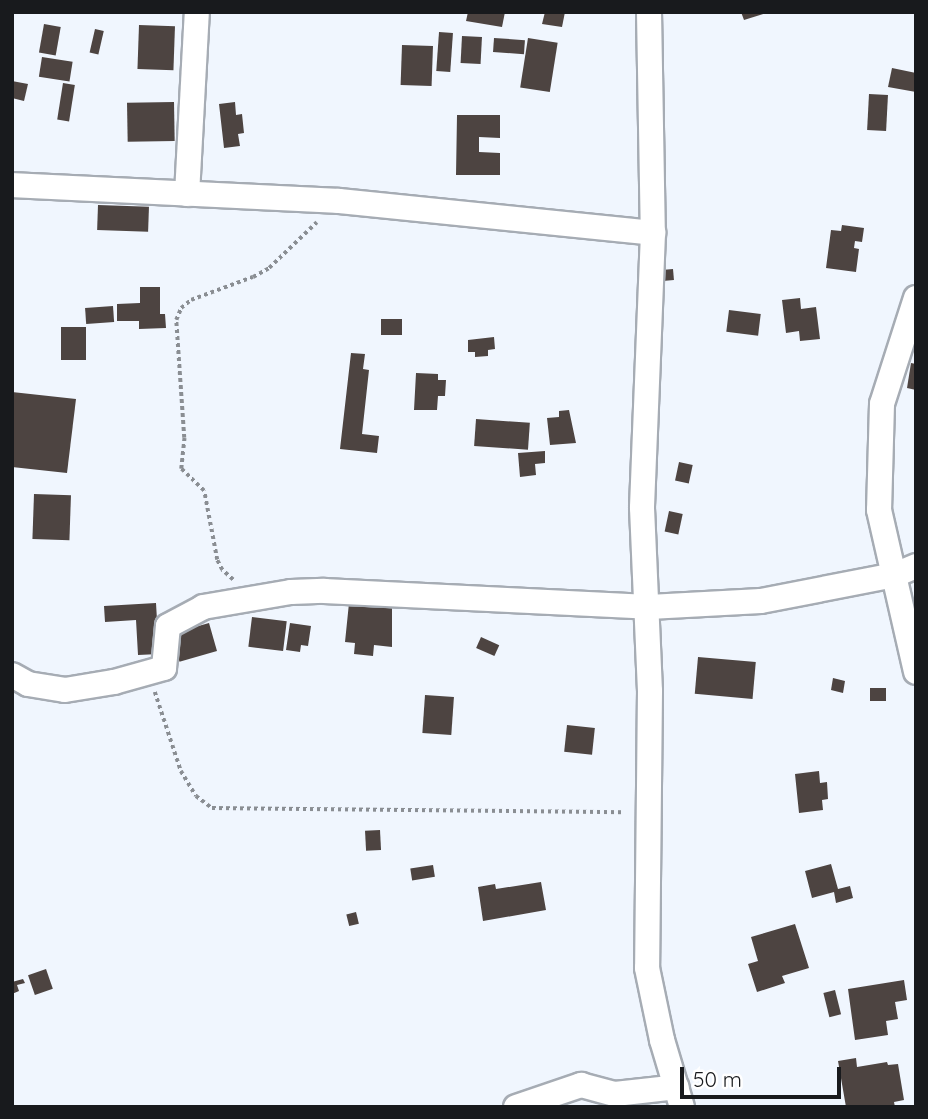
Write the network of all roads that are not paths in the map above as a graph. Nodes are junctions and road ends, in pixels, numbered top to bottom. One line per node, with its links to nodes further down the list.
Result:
1 (197, 12): 4 (street)
2 (649, 12): 5 (street)
3 (12, 185): 4 (street)
4 (187, 194): 5 (street)
5 (653, 233): 8 (street)
6 (916, 298): 7 (street)
7 (906, 571): 8 (street); 9 (street)
8 (649, 607): 10 (street); 11 (street)
9 (916, 672)
10 (12, 675)
11 (680, 1097): 12 (street)
12 (516, 1107)

